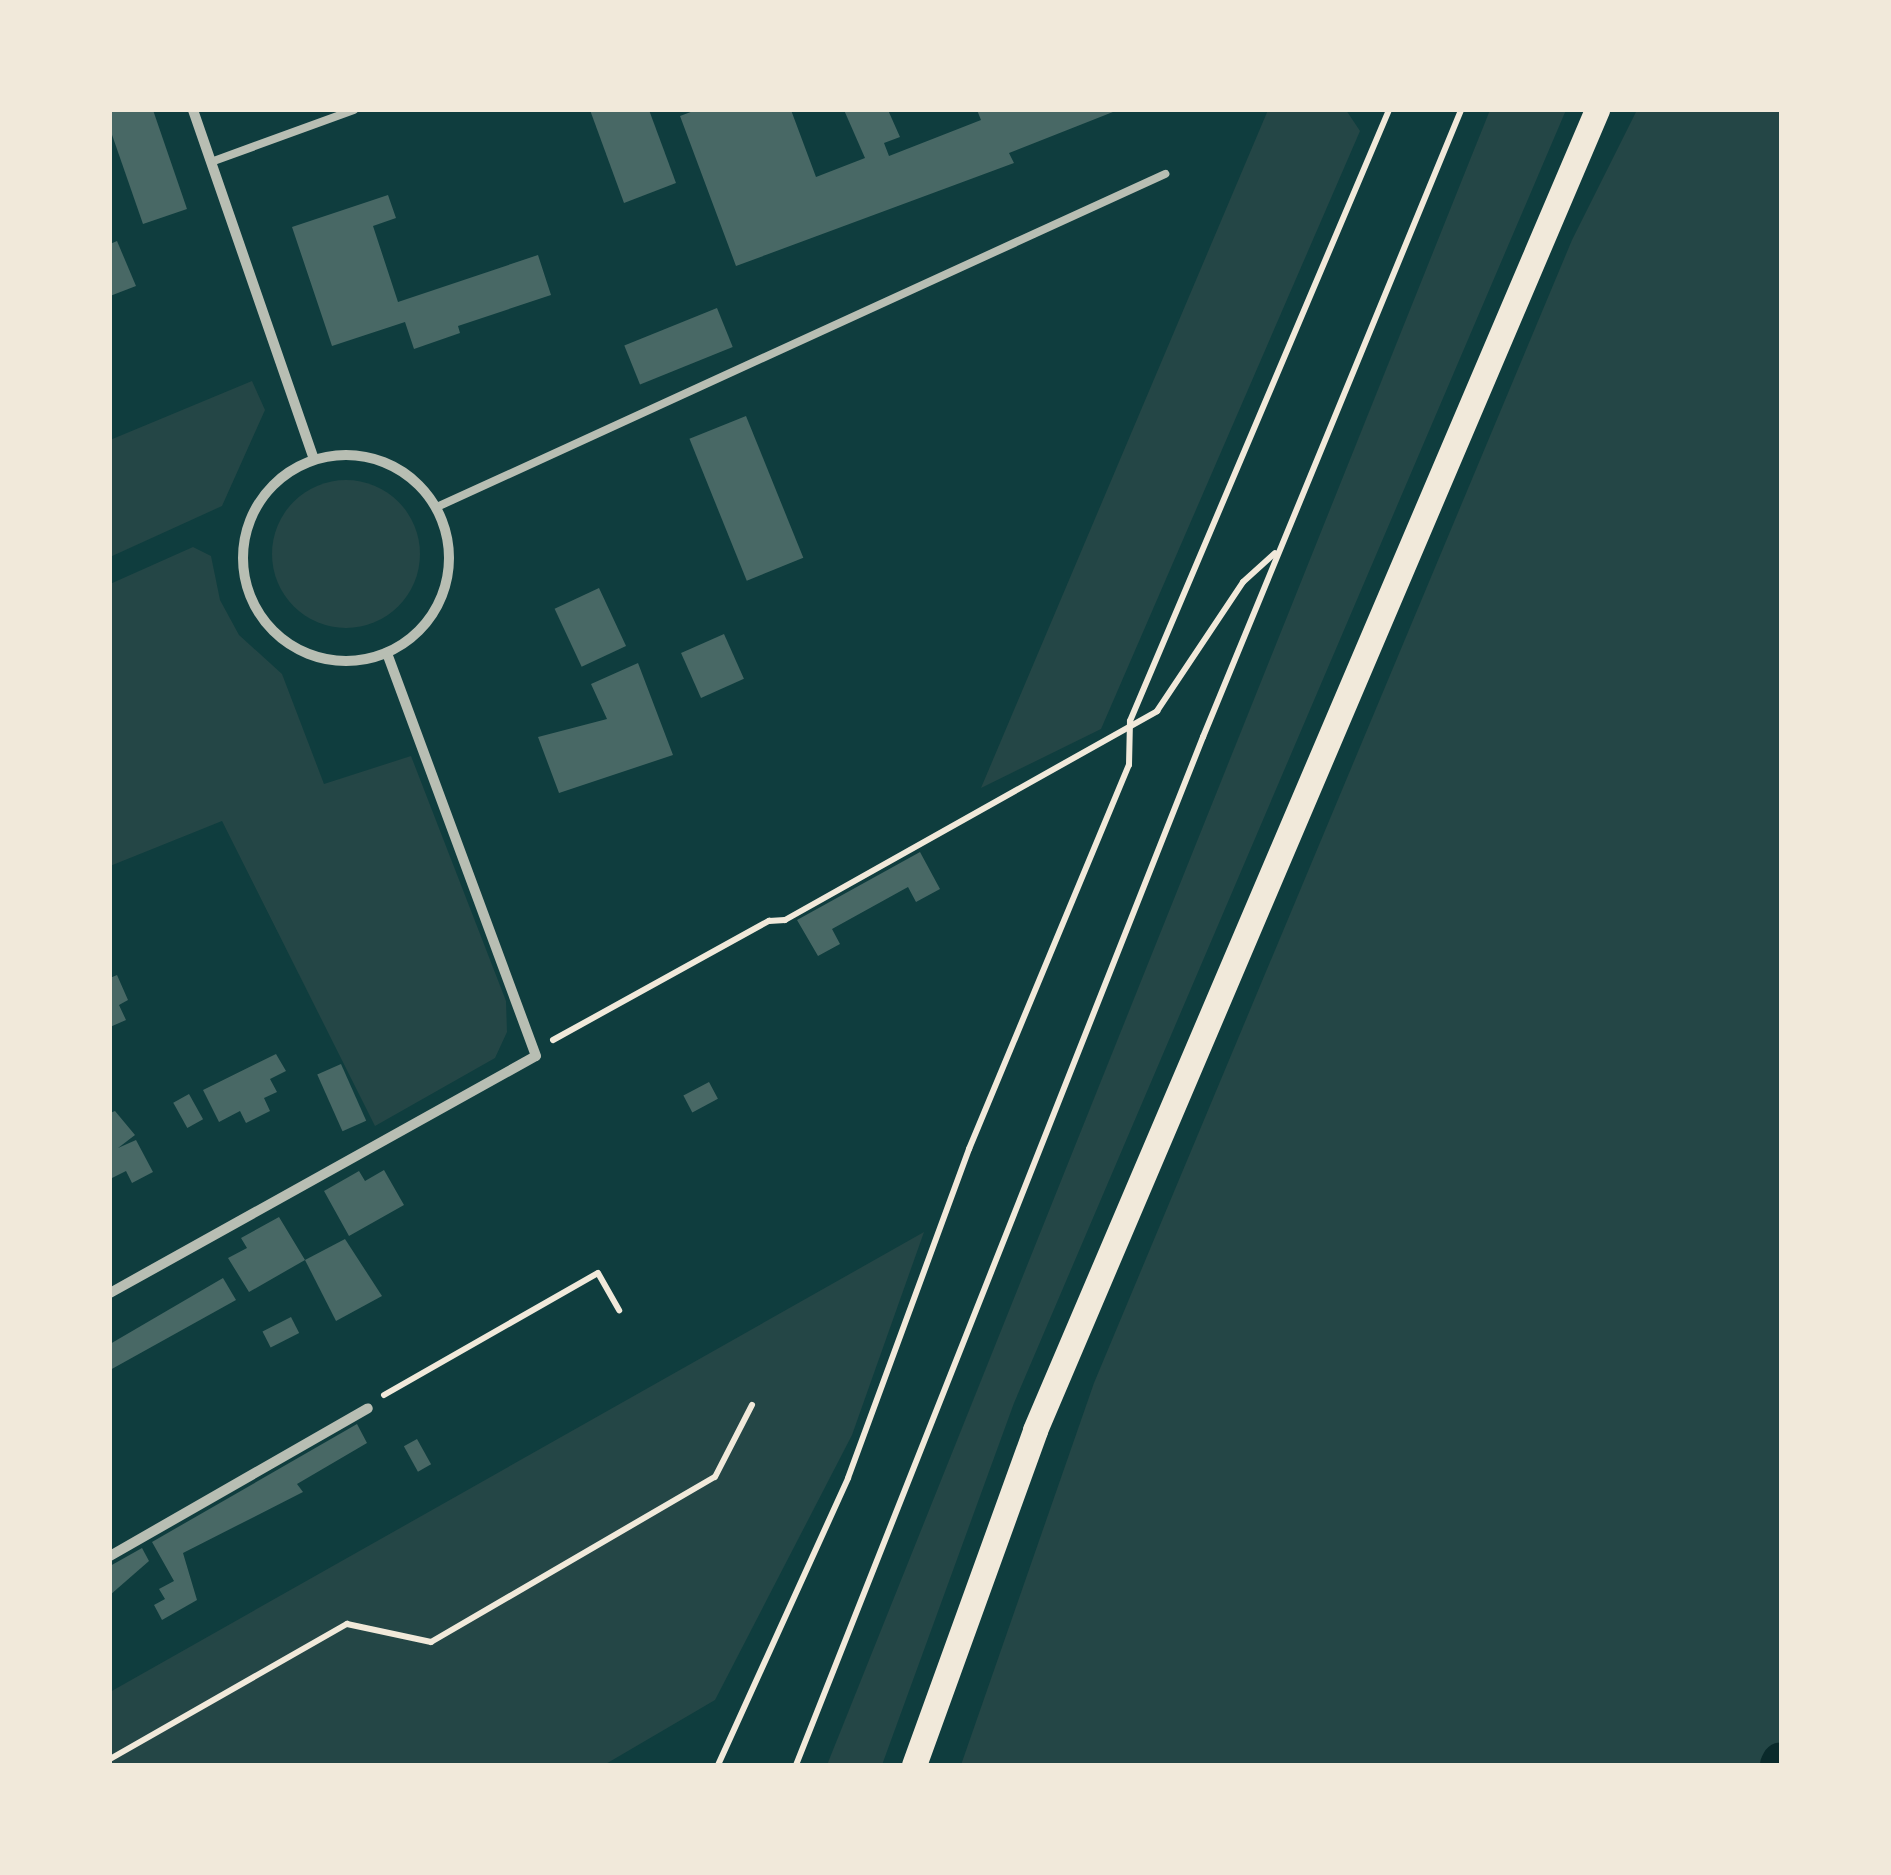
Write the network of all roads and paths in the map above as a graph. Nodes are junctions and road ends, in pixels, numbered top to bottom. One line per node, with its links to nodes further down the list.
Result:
1 (194, 110): 6 (street)
2 (354, 110): 6 (lane)
3 (1389, 110): 12 (path)
4 (1461, 110): 10 (path)
5 (1597, 110): 22 (main road)
6 (211, 162): 8 (street)
7 (1165, 174): 9 (lane)
8 (314, 459): 9 (street); 11 (street)
9 (436, 507): 11 (street)
10 (1279, 548): 12 (path); 21 (path)
11 (387, 654): 13 (street)
12 (1130, 724): 13 (path); 20 (path)
13 (536, 1056): 14 (street)
14 (110, 1293)
15 (619, 1310): 17 (path)
16 (752, 1405): 19 (path)
17 (368, 1408): 18 (street)
18 (110, 1556)
19 (110, 1760)
20 (718, 1765)
21 (796, 1765)
22 (914, 1765)

